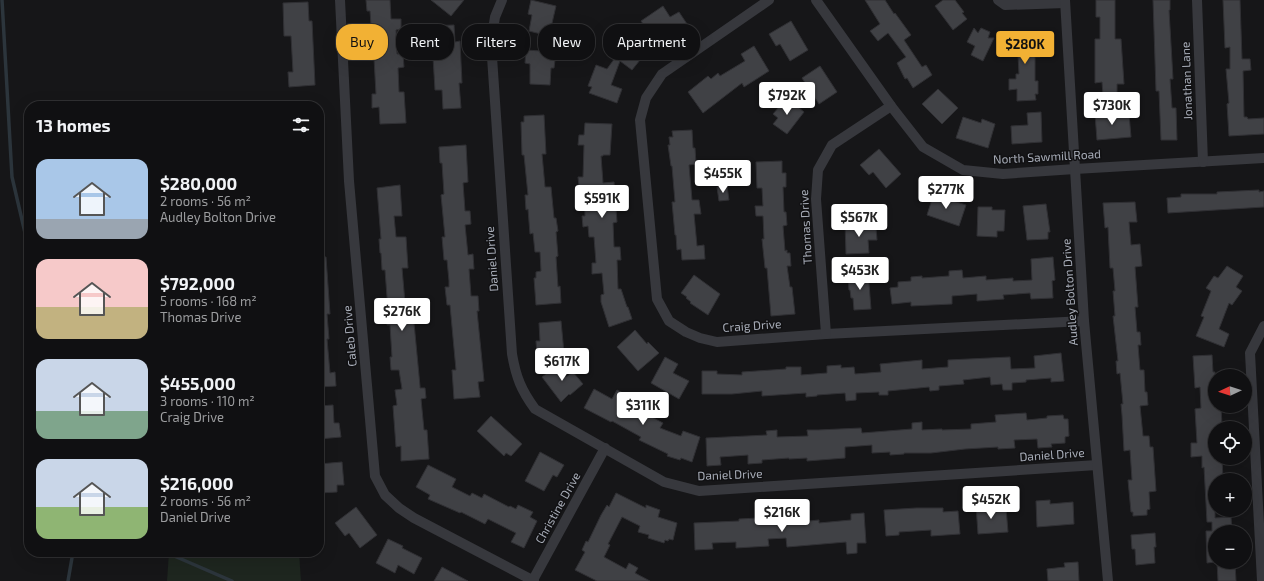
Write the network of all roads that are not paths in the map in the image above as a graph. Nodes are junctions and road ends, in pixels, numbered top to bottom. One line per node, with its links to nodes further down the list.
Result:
1 (340, 0): 18 (street, Caleb Drive)
2 (502, 0): 15 (street, Daniel Drive)
3 (770, 0): 14 (street, Craig Drive)
4 (816, 0): 8 (street, North Sawmill Road)
5 (998, 0): 7 (street)
6 (1197, 0): 10 (street, Jonathan Lane)
7 (1065, 2): 11 (street, Audley Bolton Drive)
8 (891, 106): 11 (street, North Sawmill Road); 14 (street, Thomas Drive)
9 (1264, 158): 10 (street, North Sawmill Road)
10 (1203, 162): 11 (street, North Sawmill Road)
11 (1075, 169): 12 (street, Audley Bolton Drive)
12 (1084, 321): 14 (street, Craig Drive); 17 (street, Audley Bolton Drive)
13 (1264, 326): 16 (street)
14 (826, 334)
15 (605, 448): 17 (street, Daniel Drive); 18 (street, Christine Drive)
16 (1259, 452): 20 (street)
17 (1097, 465): 19 (street, Audley Bolton Drive)
18 (534, 581)
19 (1108, 581)
20 (1262, 581)

